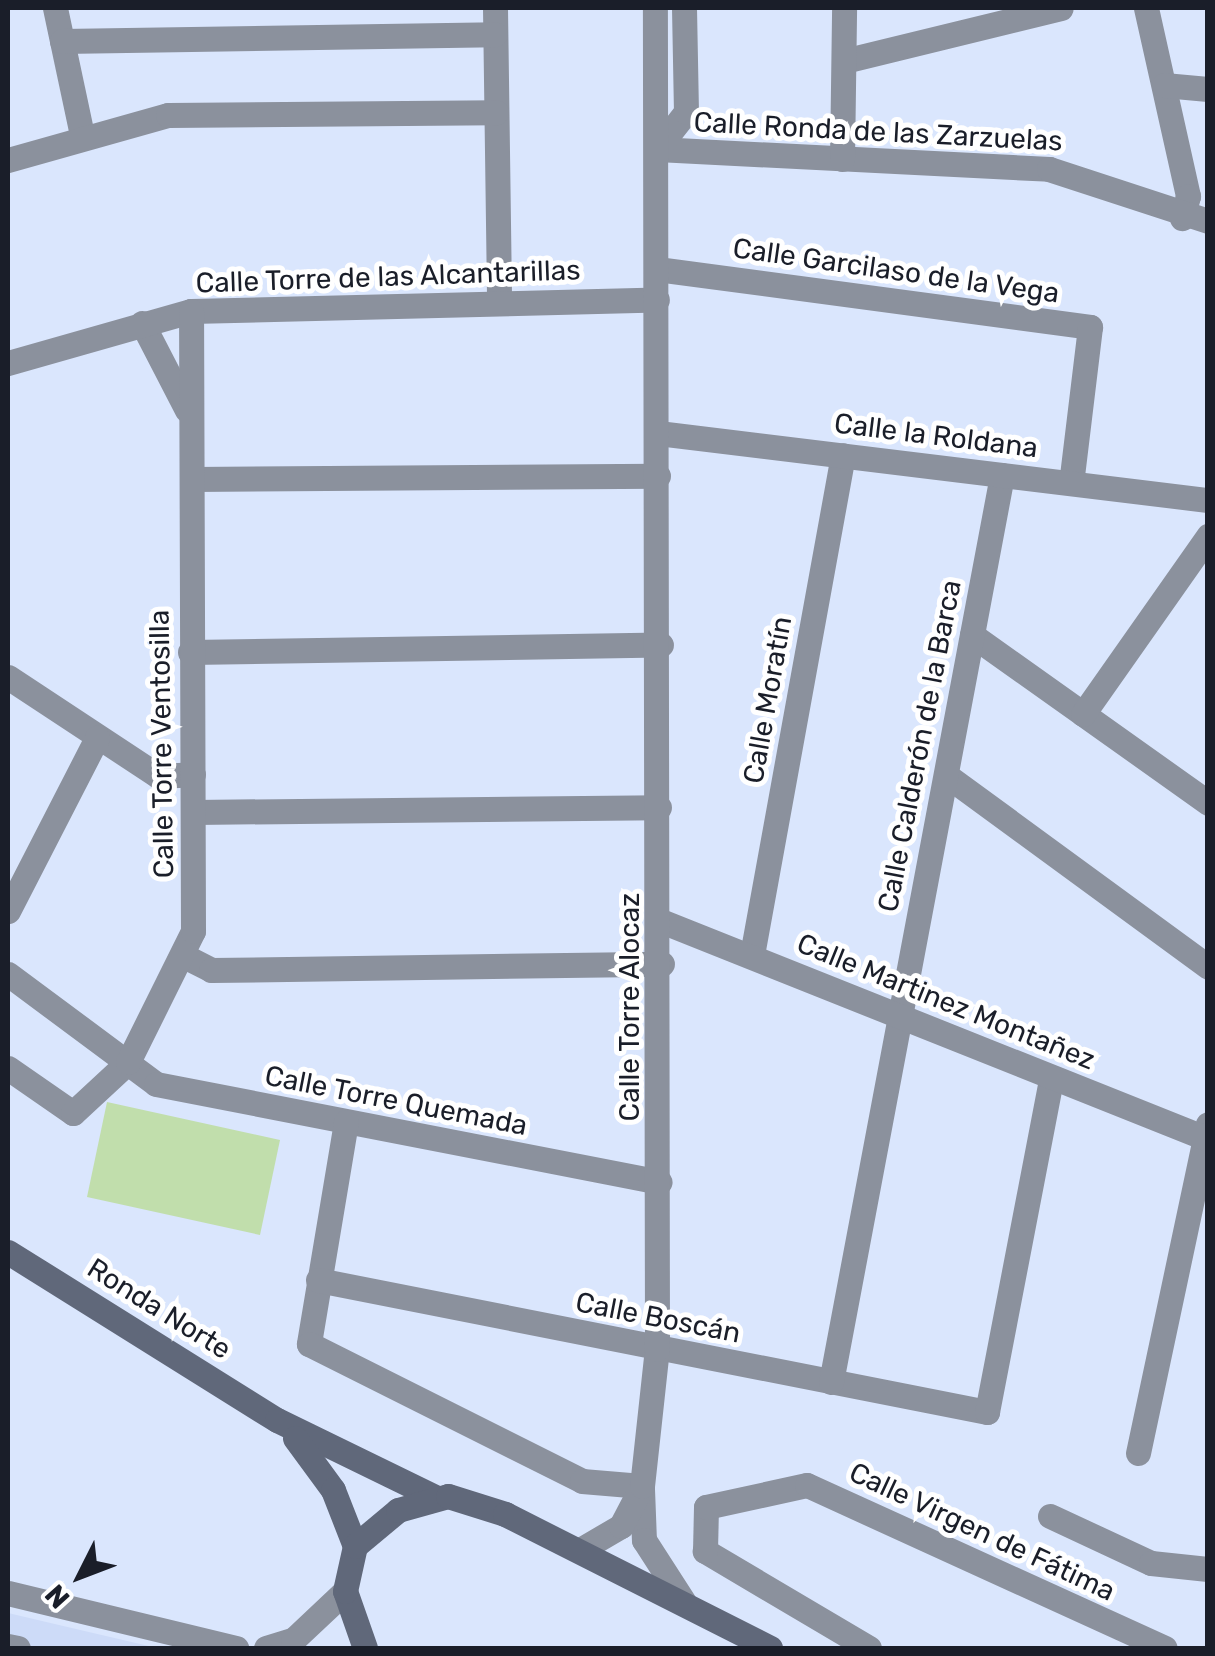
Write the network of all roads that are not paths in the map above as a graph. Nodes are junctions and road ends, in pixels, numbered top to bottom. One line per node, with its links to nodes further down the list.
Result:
1 (56, 8): 8 (street)
2 (655, 8): 14 (street, Calle Ronda de las Zarzuelas)
3 (684, 8): 14 (street, Calle Ronda de las Zarzuelas)
4 (844, 8): 9 (street)
5 (1061, 8): 9 (street)
6 (1146, 8): 10 (street)
7 (495, 20): 8 (street); 12 (street)
8 (62, 41): 13 (street)
9 (844, 62): 15 (street)
10 (1164, 85): 11 (street); 17 (street)
11 (1208, 90)
12 (496, 112): 13 (street); 20 (street)
13 (82, 135): 16 (street)
14 (657, 149): 15 (street, Calle Ronda de las Zarzuelas); 18 (street, Calle Torre Alocaz)
15 (842, 159): 17 (street, Calle Ronda de las Zarzuelas)
16 (8, 160)
17 (1195, 219)
18 (658, 269): 19 (street, Calle Torre Alocaz); 30 (street, Calle Garcilaso de la Vega)
19 (657, 300): 20 (street, Calle Torre de las Alcantarillas); 25 (street, Calle Torre Alocaz)
20 (499, 301): 21 (street, Calle Torre de las Alcantarillas)
21 (191, 311): 22 (street, Calle Torre de las Alcantarillas); 24 (street, Calle Torre Ventosilla)
22 (142, 323): 23 (street, Calle Torre de las Alcantarillas); 24 (street, Calle Torre Ventosilla)
23 (8, 363)
24 (187, 410): 29 (street, Calle Torre Ventosilla)
25 (658, 433): 26 (street, Calle la Roldana); 28 (street, Calle Torre Alocaz)
26 (843, 455): 27 (street, Calle la Roldana); 46 (street, Calle Moratín)
27 (1002, 474): 30 (street, Calle la Roldana); 33 (street, Calle Calderón de la Barca)
28 (658, 476): 29 (street); 34 (street, Calle Torre Alocaz)
29 (193, 479): 35 (street, Calle Torre Ventosilla)
30 (1071, 483): 31 (street, Calle la Roldana)
31 (1208, 500)
32 (1208, 536): 37 (street)
33 (972, 635): 37 (street); 40 (street, Calle Calderón de la Barca)
34 (660, 645): 35 (street); 42 (street, Calle Torre Alocaz)
35 (190, 652): 39 (street, Calle Torre Ventosilla)
36 (8, 678): 38 (street)
37 (1083, 714): 41 (street)
38 (97, 738): 39 (street); 44 (street)
39 (193, 774): 43 (street, Calle Torre Ventosilla)
40 (946, 775): 49 (street); 51 (street, Calle Calderón de la Barca)
41 (1208, 803)
42 (660, 807): 43 (street); 45 (street, Calle Torre Alocaz)
43 (194, 812): 47 (street, Calle Torre Ventosilla)
44 (8, 911)
45 (661, 922): 46 (street, Calle Martinez Montañez); 48 (street, Calle Torre Alocaz)
46 (752, 955): 51 (street, Calle Martinez Montañez)
47 (182, 956): 48 (street); 52 (street, Calle Torre Ventosilla)
48 (662, 964): 57 (street, Calle Torre Alocaz)
49 (1208, 966)
50 (8, 974): 52 (street, Calle Torre Quemada)
51 (900, 1016): 54 (street, Calle Martinez Montañez); 61 (street, Calle Calderón de la Barca)
52 (128, 1062): 53 (street); 55 (street, Calle Torre Quemada)
53 (8, 1068)
54 (1051, 1079): 56 (street, Calle Martinez Montañez); 61 (street, Calle Boscán)
55 (346, 1122): 57 (street, Calle Torre Quemada); 59 (street)
56 (1206, 1134): 63 (street)
57 (660, 1182): 60 (street, Calle Torre Alocaz)
58 (8, 1252): 62 (main road, Ronda Norte)
59 (318, 1280): 60 (street, Calle Boscán); 64 (street)
60 (657, 1349): 61 (street, Calle Boscán); 64 (street, Calle Torre Alocaz)
61 (831, 1382)
62 (278, 1420): 65 (main road, Ronda Norte); 67 (main road, Ronda Norte)
63 (1138, 1453)
64 (642, 1486): 68 (street, Calle Torre Alocaz); 72 (street)
65 (434, 1496): 67 (main road); 68 (main road, Ronda Norte)
66 (1050, 1516): 69 (street)
67 (355, 1546): 70 (main road)
68 (580, 1550): 72 (main road, Ronda Norte)
69 (1208, 1569)
70 (345, 1592): 76 (street); 77 (main road)
71 (8, 1593): 75 (street)
72 (684, 1602): 78 (main road, Ronda Norte)
73 (8, 1646): 74 (street)
74 (18, 1648)
75 (236, 1648)
76 (266, 1648)
77 (365, 1648)
78 (770, 1648)
79 (869, 1648): 80 (street, Calle Virgen de Fátima)
80 (1165, 1648)

